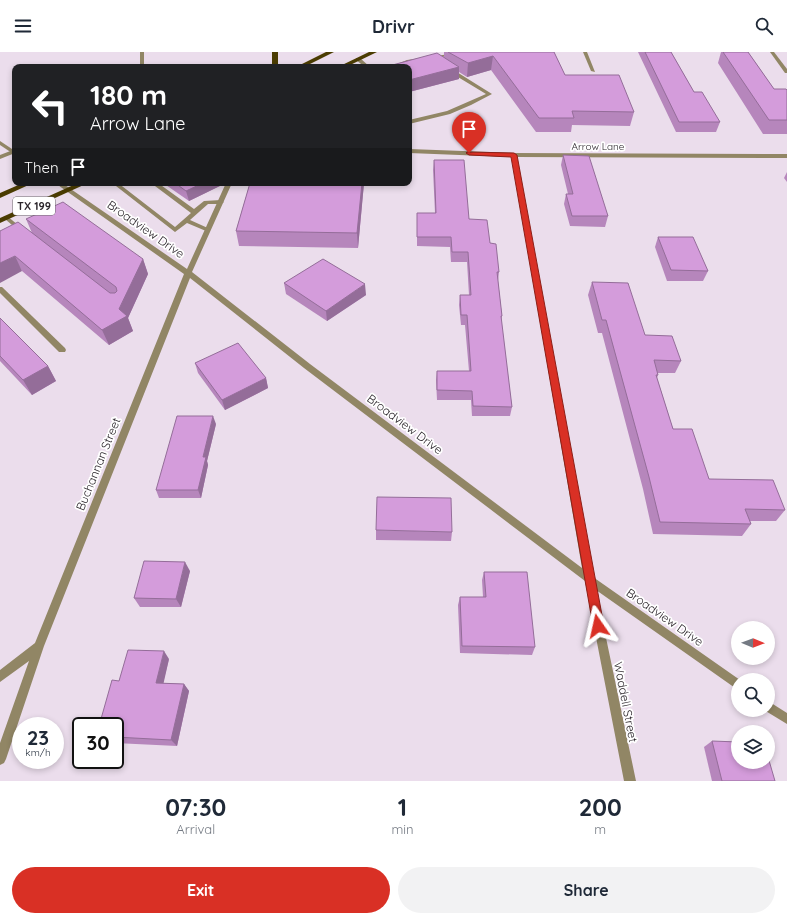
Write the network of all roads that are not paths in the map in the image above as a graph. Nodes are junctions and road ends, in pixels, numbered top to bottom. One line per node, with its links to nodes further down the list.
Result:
1 (142, 52): 11 (street)
2 (275, 52): 12 (main road)
3 (331, 52): 13 (main road)
4 (374, 52): 9 (main road)
5 (474, 52): 8 (street)
6 (585, 52): 18 (street)
7 (772, 52): 19 (street)
8 (430, 58): 10 (street); 16 (street)
9 (358, 60): 14 (main road); 15 (street)
10 (436, 62)
11 (142, 64)
12 (275, 64)
13 (305, 64)
14 (348, 64)
15 (364, 64)
16 (400, 64)
17 (443, 66): 20 (street)
18 (593, 71)
19 (787, 72)
20 (412, 121)
21 (0, 143): 22 (street)
22 (12, 151)
23 (412, 151): 25 (street, Arrow Lane)
24 (12, 153): 27 (street)
25 (514, 155): 26 (street, Arrow Lane); 45 (street, Waddell Street)
26 (787, 156)
27 (0, 157)
28 (23, 186): 35 (main road, TX 199)
29 (62, 186): 34 (street, Broadview Drive)
30 (77, 186): 34 (main road, TX 199)
31 (120, 186): 39 (street)
32 (158, 186): 37 (street)
33 (228, 186): 36 (street, Buchannan Street)
34 (68, 190): 38 (main road, TX 199); 42 (street, Broadview Drive)
35 (0, 196)
36 (221, 202): 37 (street); 40 (street, Buchannan Street)
37 (194, 212): 39 (street)
38 (3, 220): 41 (street)
39 (186, 220): 40 (street)
40 (208, 230): 42 (street, Buchannan Street)
41 (24, 233)
42 (188, 273): 45 (street, Broadview Drive); 46 (street, Buchannan Street)
43 (0, 289): 44 (street)
44 (62, 350)
45 (589, 579): 48 (street, Broadview Drive); 52 (street, Waddell Street)
46 (39, 646): 47 (street); 51 (street, Buchannan Street)
47 (0, 677)
48 (731, 680)
49 (775, 711): 50 (street)
50 (787, 719)
51 (0, 759)
52 (630, 781)

